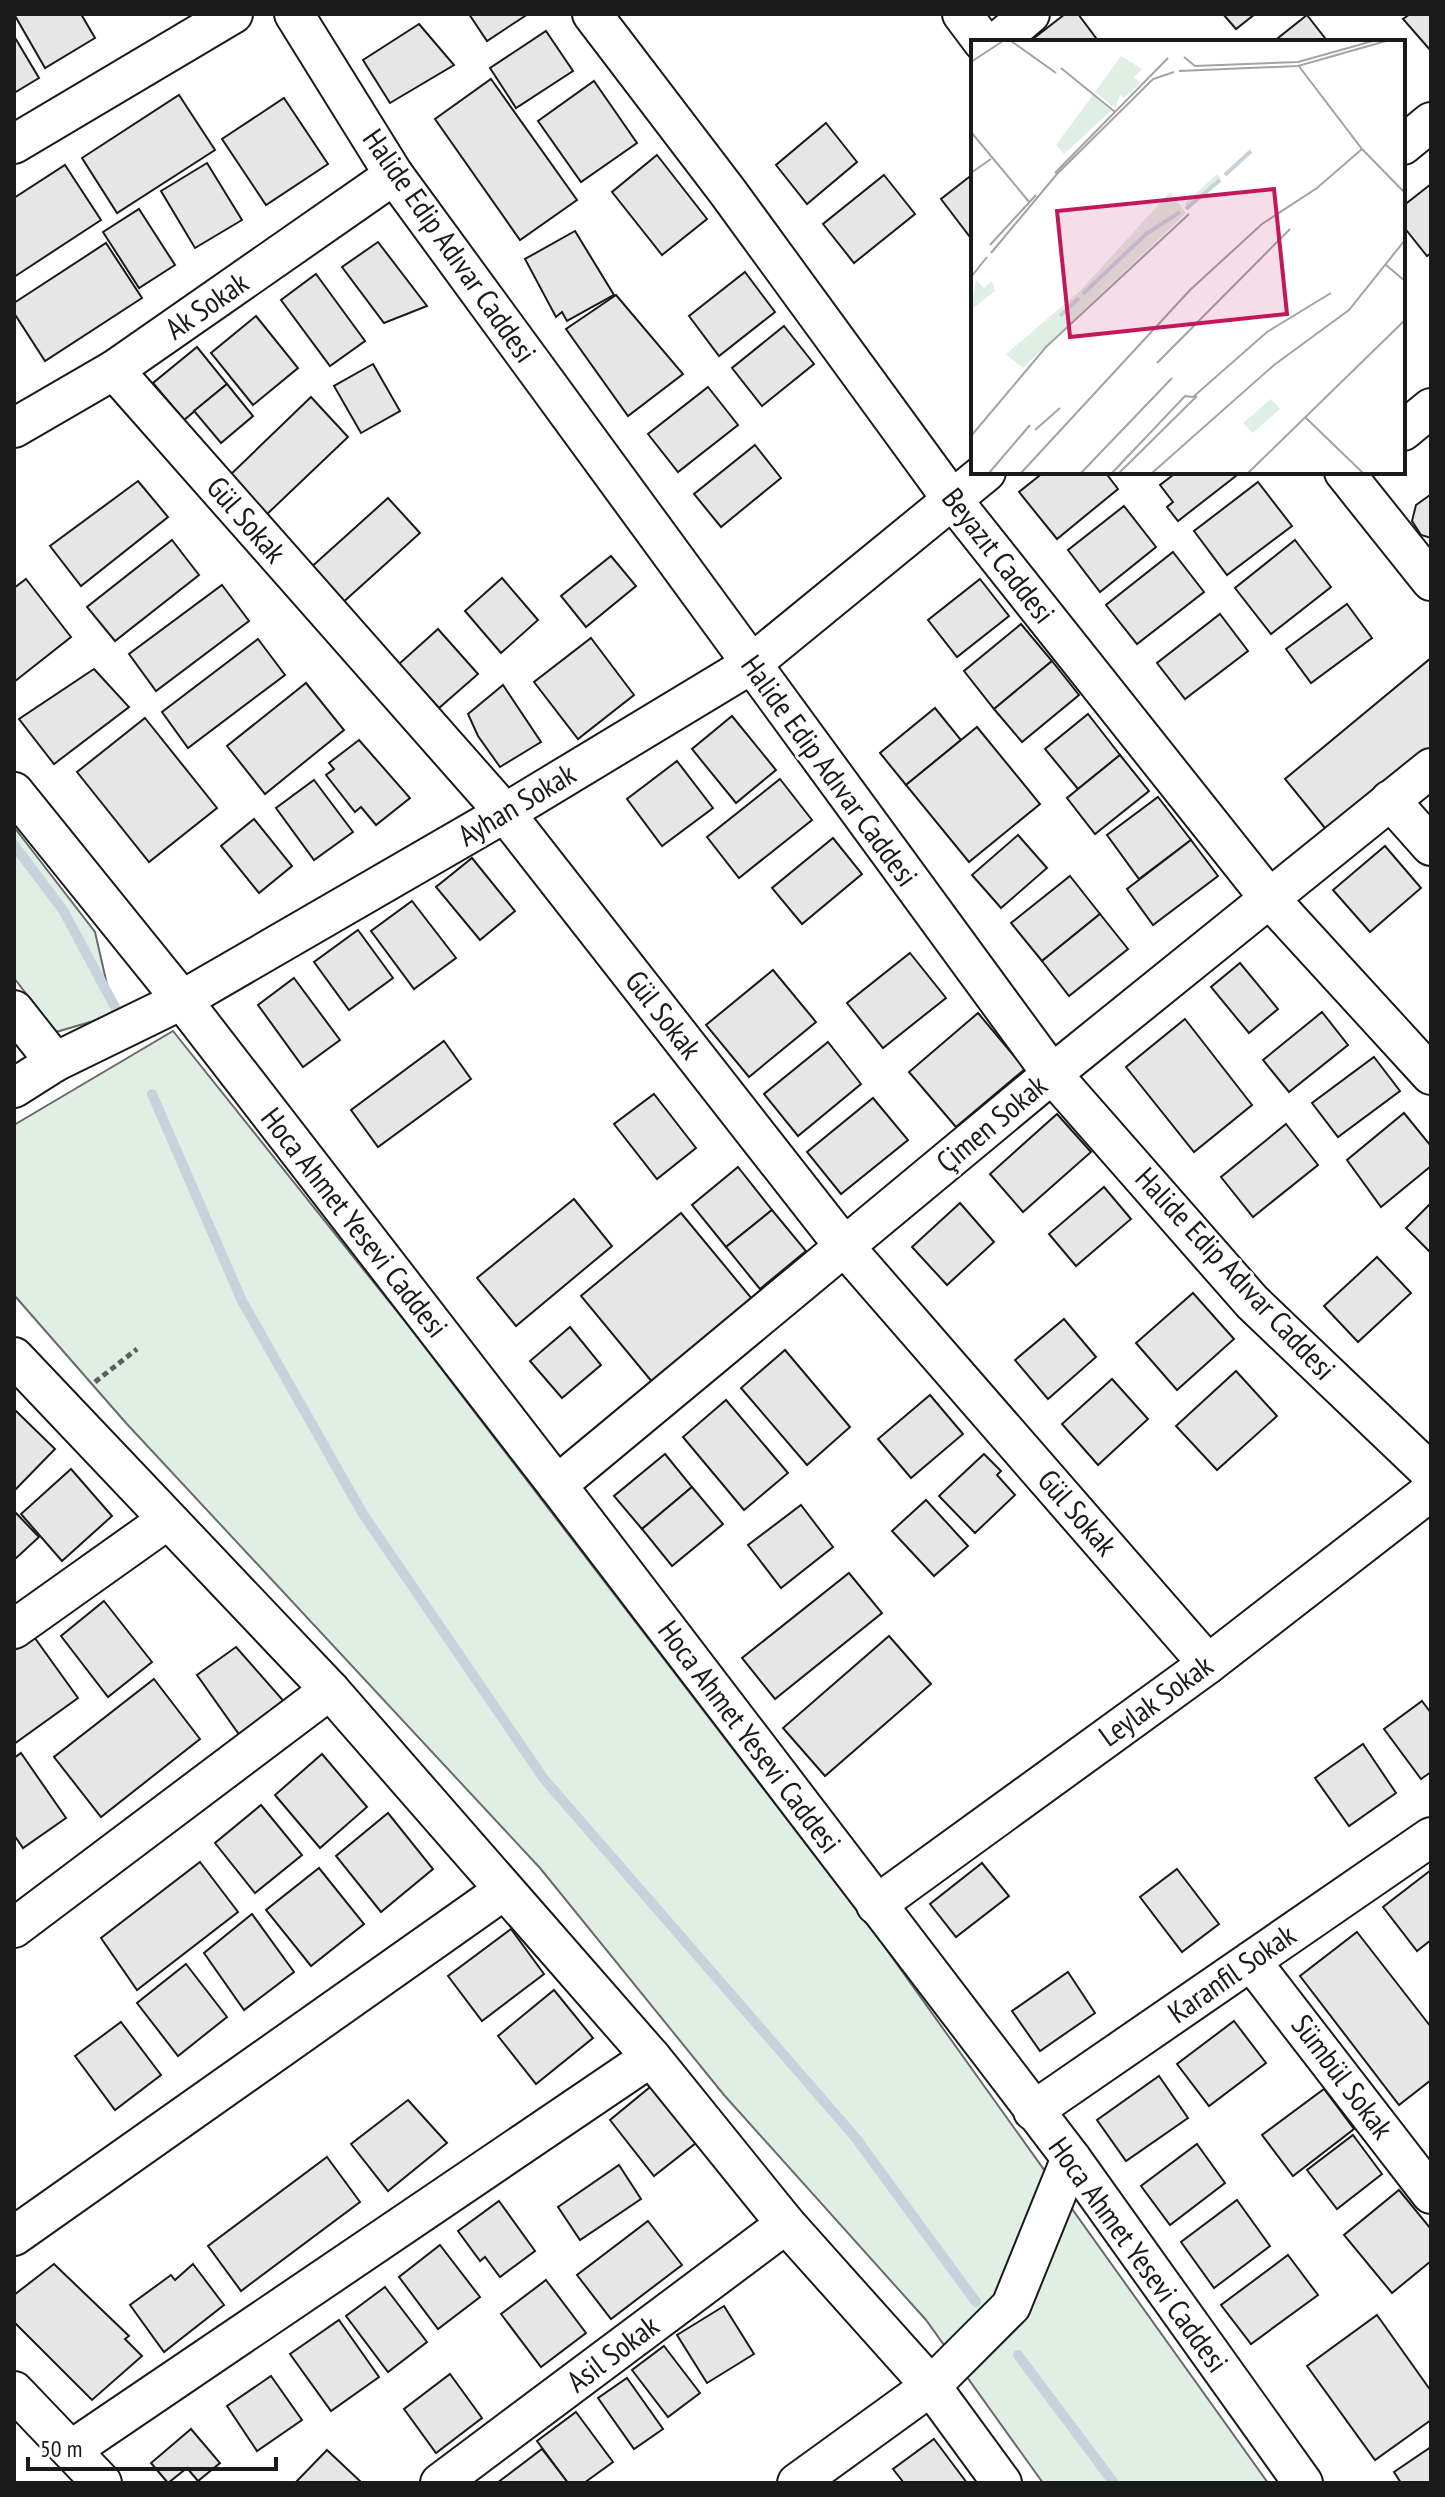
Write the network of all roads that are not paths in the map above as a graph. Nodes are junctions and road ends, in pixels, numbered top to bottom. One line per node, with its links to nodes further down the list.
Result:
1 (233, 14): 10 (street)
2 (294, 14): 11 (street, Halide Edip Adıvar Caddesi)
3 (592, 14): 18 (street, Beyazıt Caddesi)
4 (962, 14): 6 (street)
5 (1030, 14): 7 (street)
6 (982, 40)
7 (999, 40)
8 (1431, 122): 9 (street)
9 (1405, 143)
10 (14, 144)
11 (394, 175): 12 (street, Ak Sokak); 20 (street, Halide Edip Adıvar Caddesi)
12 (114, 370): 14 (street, Ak Sokak); 24 (street, Gül Sokak)
13 (1431, 408): 15 (street)
14 (14, 428)
15 (1405, 429)
16 (983, 474): 18 (street, Ayhan Sokak)
17 (1348, 474): 19 (street)
18 (951, 498): 20 (street, Ayhan Sokak); 26 (street, Beyazıt Caddesi)
19 (1431, 581)
20 (750, 665): 24 (street, Ayhan Sokak); 30 (street, Halide Edip Adıvar Caddesi)
21 (1431, 768): 23 (street, Çimen Sokak)
22 (14, 792): 27 (street, Hoca Ahmet Yesevi Caddesi)
23 (1390, 800): 25 (street); 26 (street, Çimen Sokak)
24 (505, 813): 27 (street, Ayhan Sokak); 33 (street, Gül Sokak)
25 (1431, 846)
26 (1269, 898): 30 (street, Çimen Sokak); 31 (street, Beyazıt Caddesi)
27 (182, 1000): 29 (street, Ayhan Sokak); 36 (street, Hoca Ahmet Yesevi Caddesi)
28 (14, 1010): 29 (street)
29 (55, 1062): 32 (street, Ayhan Sokak)
30 (1052, 1074): 33 (street, Çimen Sokak); 35 (street, Halide Edip Adıvar Caddesi)
31 (1431, 1075)
32 (14, 1088)
33 (844, 1246): 36 (street, Çimen Sokak); 40 (street, Gül Sokak)
34 (16, 1365): 38 (street)
35 (1431, 1473)
36 (557, 1485): 44 (street, Hoca Ahmet Yesevi Caddesi)
37 (1431, 1491): 40 (street, Leylak Sokak)
38 (166, 1521): 39 (street); 41 (street)
39 (14, 1629)
40 (1208, 1664): 44 (street, Leylak Sokak)
41 (330, 1690): 43 (street); 45 (street)
42 (1431, 1837): 46 (street, Karanfil Sokak)
43 (503, 1891): 47 (street); 52 (street)
44 (876, 1905): 48 (street, Hoca Ahmet Yesevi Caddesi)
45 (14, 1928)
46 (1251, 1961): 48 (street, Karanfil Sokak); 50 (street, Sümbül Sokak)
47 (651, 2057): 51 (street); 55 (street)
48 (1033, 2111): 49 (street, Hoca Ahmet Yesevi Caddesi)
49 (1071, 2158): 53 (street); 60 (street, Hoca Ahmet Yesevi Caddesi)
50 (1431, 2194)
51 (786, 2224): 53 (street); 57 (street, Asil Sokak)
52 (14, 2236)
53 (931, 2386): 58 (street); 59 (street)
54 (14, 2391): 55 (street)
55 (71, 2450): 56 (street)
56 (102, 2483)
57 (440, 2483)
58 (797, 2483)
59 (1002, 2483)
60 (1303, 2483)

